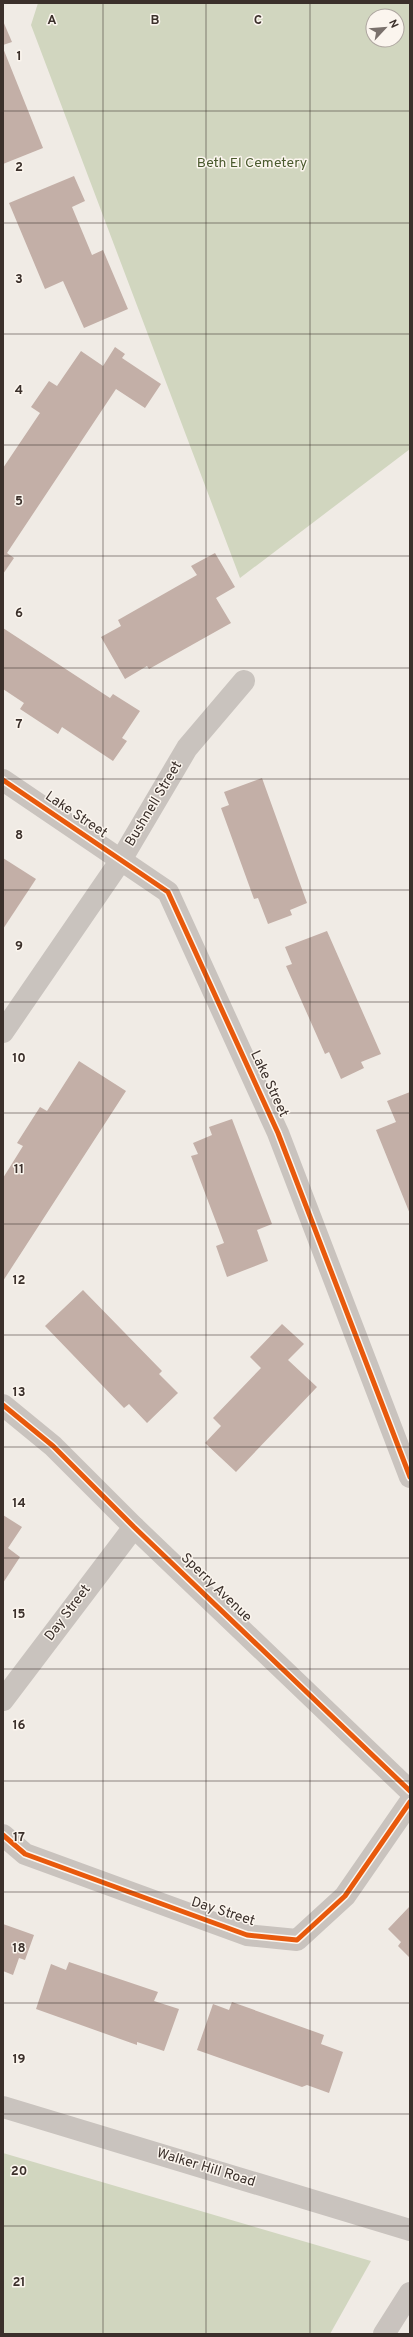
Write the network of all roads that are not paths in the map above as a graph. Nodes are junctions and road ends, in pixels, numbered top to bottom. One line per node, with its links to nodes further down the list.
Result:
1 (244, 681): 3 (street, Bushnell Street)
2 (3, 780): 3 (street, Lake Street)
3 (121, 860): 4 (street, Bushnell Street); 6 (street, Lake Street)
4 (3, 1032)
5 (3, 1405): 7 (street, Sperry Avenue)
6 (410, 1477)
7 (134, 1527): 8 (street, Day Street); 9 (street, Sperry Avenue)
8 (3, 1700)
9 (410, 1792)
10 (410, 1802): 11 (street, Day Street)
11 (3, 1835)
12 (3, 2107): 13 (street, Walker Hill Road)
13 (410, 2230)
14 (410, 2293): 15 (street)
15 (384, 2334)

